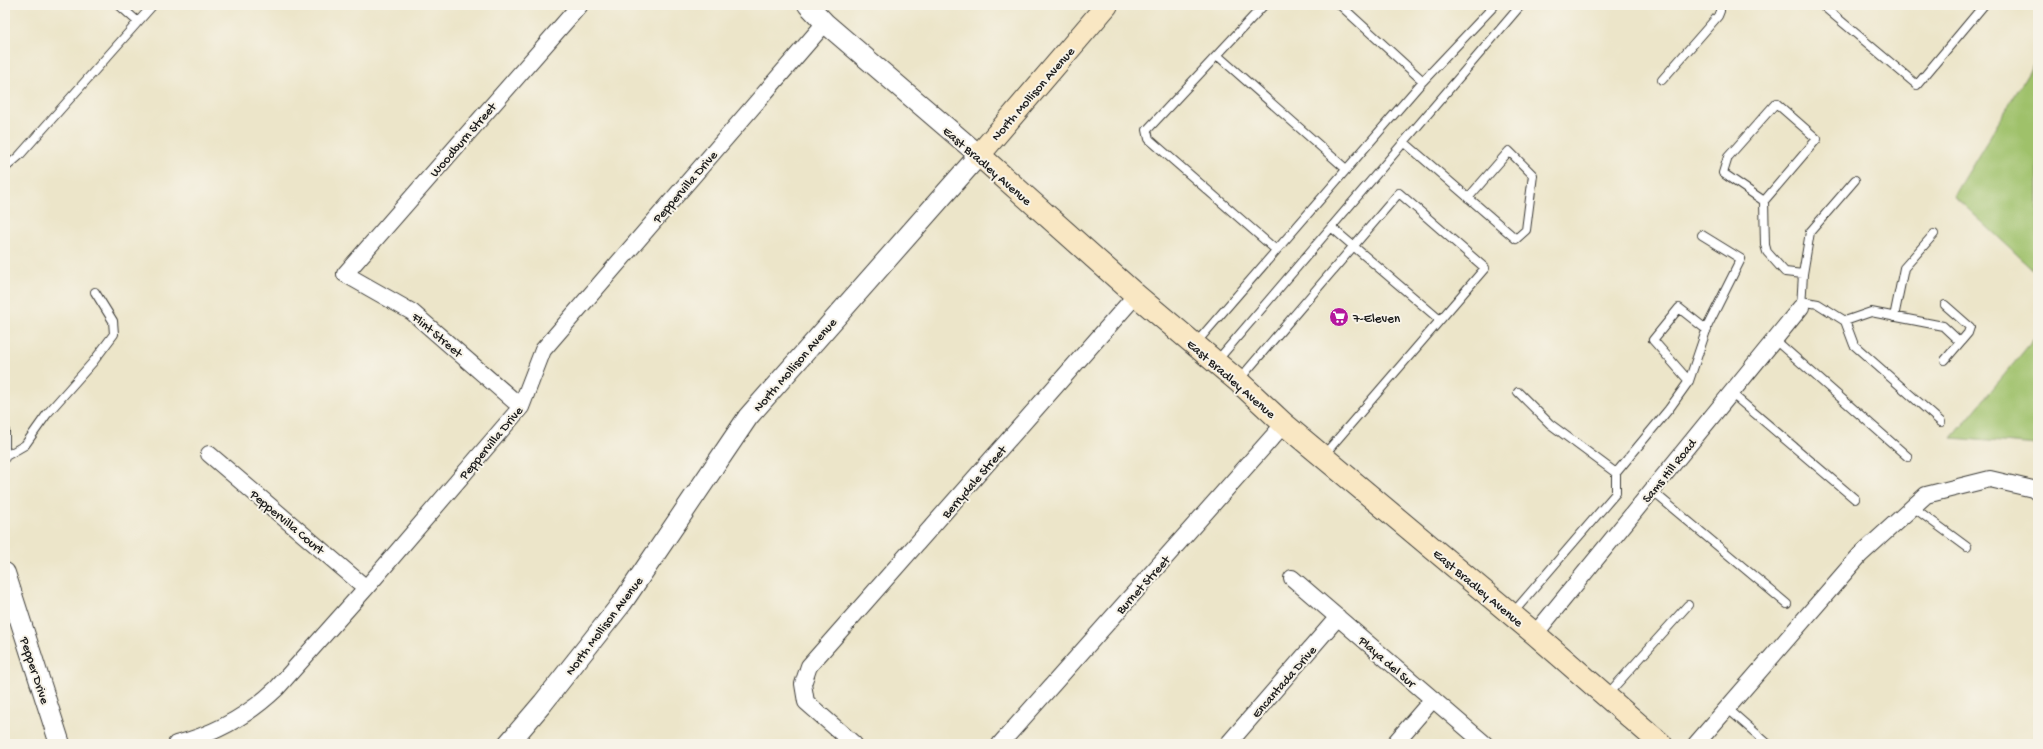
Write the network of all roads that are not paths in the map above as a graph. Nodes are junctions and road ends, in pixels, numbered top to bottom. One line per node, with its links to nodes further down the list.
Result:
1 (119, 5): 15 (lane)
2 (153, 5): 15 (lane)
3 (580, 5): 32 (street, Woodburn Street)
4 (808, 5): 16 (street, East Bradley Avenue)
5 (1107, 5): 21 (main road, North Mollison Avenue)
6 (1264, 5): 17 (lane)
7 (1296, 5): 8 (lane)
8 (1305, 5)
9 (1340, 5): 19 (lane)
10 (1493, 5): 19 (lane)
11 (1521, 5): 20 (lane)
12 (1720, 5): 18 (lane)
13 (1822, 5): 14 (lane)
14 (1984, 5)
15 (138, 22): 22 (lane)
16 (825, 23): 21 (street, East Bradley Avenue); 51 (street, Peppervilla Drive)
17 (1216, 55): 23 (lane); 31 (lane)
18 (1662, 80)
19 (1423, 81): 23 (lane)
20 (1404, 142): 25 (lane); 27 (lane)
21 (978, 155): 35 (main road, East Bradley Avenue); 79 (street, North Mollison Avenue)
22 (5, 168)
23 (1346, 169): 31 (lane)
24 (1855, 180): 33 (lane)
25 (1468, 198): 25 (lane)
26 (1764, 201): 26 (lane); 33 (lane)
27 (1331, 227): 30 (lane); 46 (lane)
28 (1934, 234): 38 (lane)
29 (1702, 235): 41 (lane)
30 (1354, 246): 39 (lane); 39 (lane); 47 (lane)
31 (1276, 250): 44 (lane)
32 (345, 274): 51 (street, Flint Street)
33 (1803, 274): 36 (lane)
34 (95, 292): 57 (lane)
35 (1136, 295): 44 (main road, East Bradley Avenue); 80 (street, Berrydale Street)
36 (1801, 304): 40 (lane); 42 (street, Sams Hill Road)
37 (1945, 305): 43 (lane)
38 (1894, 317): 40 (lane); 43 (lane)
39 (1440, 320): 56 (lane)
40 (1845, 321): 52 (lane)
41 (1707, 330): 48 (lane); 48 (lane)
42 (1774, 339): 50 (street, Sams Hill Road); 58 (lane)
43 (1960, 342): 45 (lane)
44 (1194, 345): 46 (main road, East Bradley Avenue)
45 (1945, 360)
46 (1215, 363): 47 (main road, East Bradley Avenue)
47 (1238, 381): 53 (main road, East Bradley Avenue)
48 (1689, 381): 59 (lane)
49 (1518, 392): 59 (lane)
50 (1731, 393): 60 (street, Sams Hill Road); 62 (lane)
51 (522, 407): 67 (street, Peppervilla Drive)
52 (1941, 422)
53 (1284, 424): 56 (main road, East Bradley Avenue); 81 (street, Burnet Street)
54 (5, 431): 57 (lane)
55 (209, 454): 67 (street, Peppervilla Court)
56 (1323, 456): 70 (main road, East Bradley Avenue)
57 (5, 457)
58 (1908, 457)
59 (1616, 472): 70 (lane)
60 (1651, 490): 68 (lane); 72 (street, Sams Hill Road)
61 (2038, 493): 63 (street)
62 (1855, 498)
63 (1913, 507): 64 (lane); 75 (street)
64 (1967, 547)
65 (5, 573): 77 (street, Pepper Drive)
66 (1292, 578): 71 (street, Playa del Sur)
67 (366, 588): 78 (street, Peppervilla Drive)
68 (1787, 604)
69 (1688, 605): 73 (lane)
70 (1512, 614): 72 (main road, East Bradley Avenue)
71 (1338, 618): 74 (street, Playa del Sur); 82 (street, Encantada Drive)
72 (1535, 634): 73 (main road, East Bradley Avenue)
73 (1606, 696): 76 (main road, East Bradley Avenue)
74 (1433, 699): 83 (street); 84 (street, Playa del Sur)
75 (1727, 708): 85 (street); 86 (lane)
76 (1659, 743)
77 (60, 744)
78 (176, 744)
79 (508, 744)
80 (854, 744)
81 (1000, 744)
82 (1228, 744)
83 (1394, 744)
84 (1485, 744)
85 (1696, 744)
86 (1768, 744)

